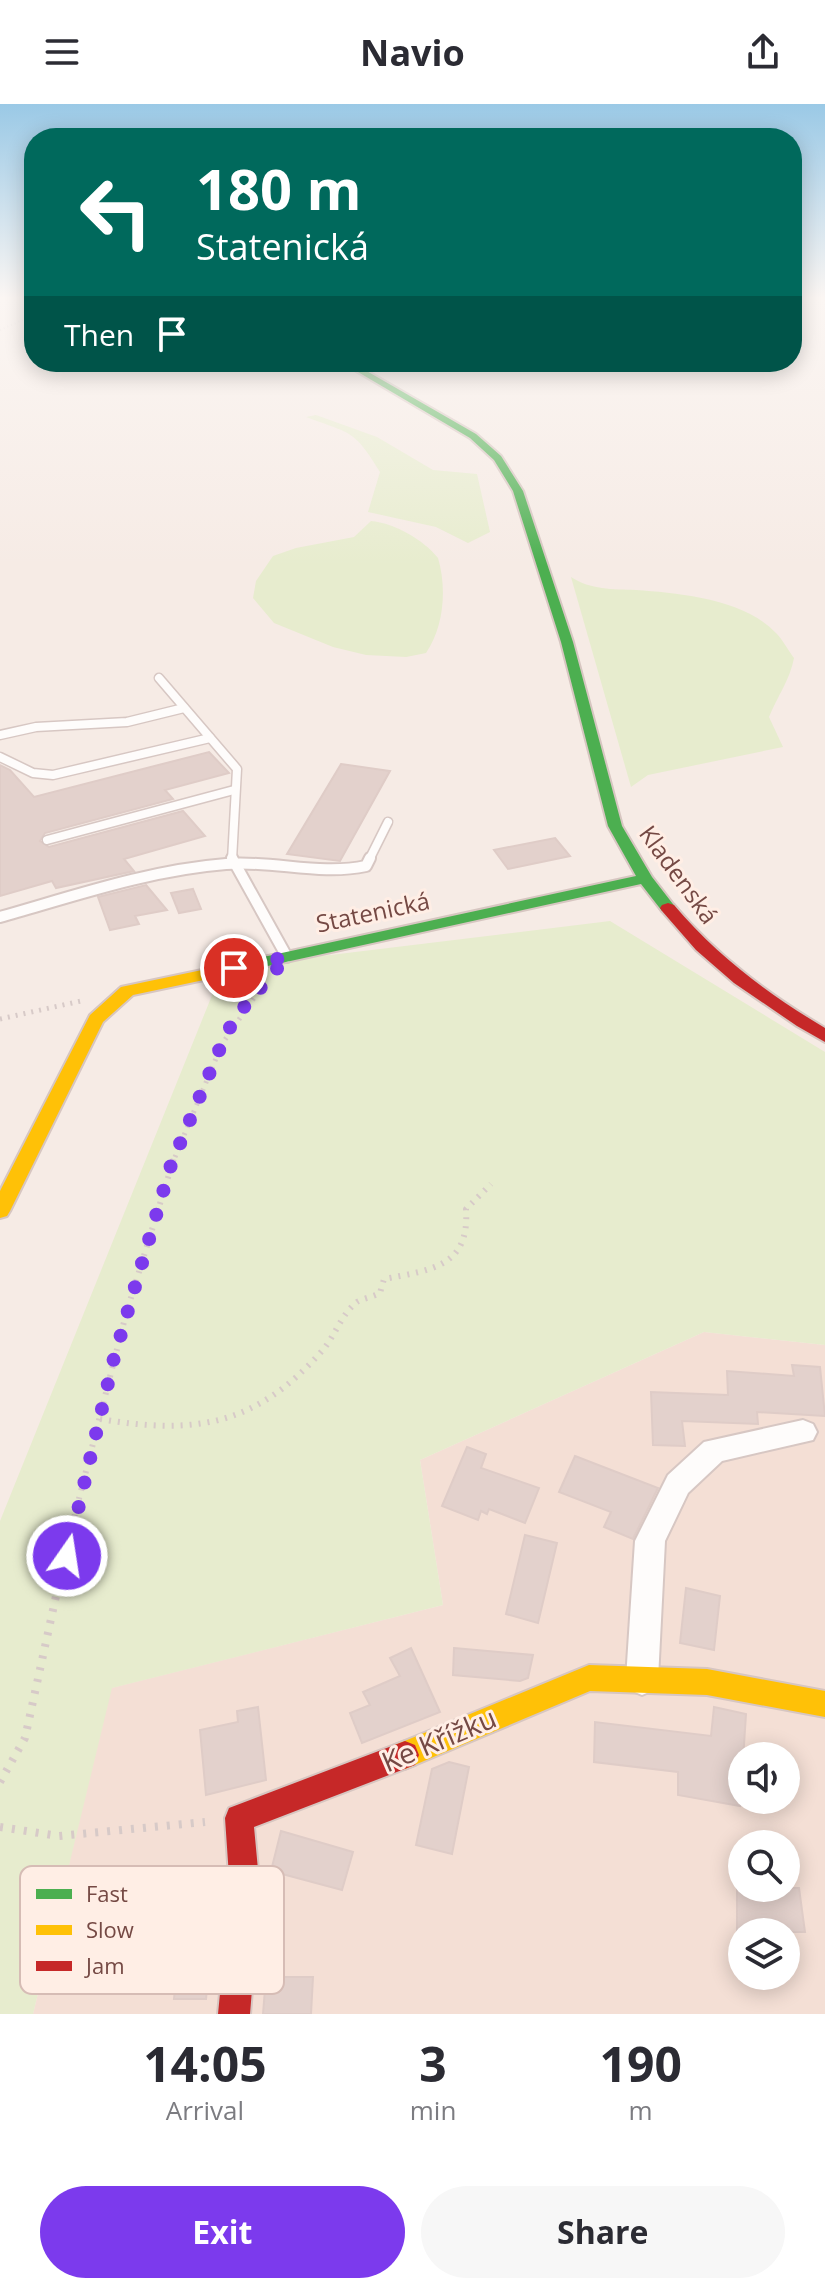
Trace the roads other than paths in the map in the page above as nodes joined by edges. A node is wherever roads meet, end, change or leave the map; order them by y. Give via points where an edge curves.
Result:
1 (390, 388) edge
2 (159, 678) dead end
3 (184, 708) junction
4 (0, 735) edge
5 (210, 738) junction
6 (0, 757) edge
7 (234, 790) junction
8 (388, 822) dead end
9 (47, 840) dead end
10 (232, 863) junction
11 (645, 879) junction
12 (0, 917) edge
13 (287, 957) junction
14 (825, 1036) edge
15 (0, 1211) edge
16 (803, 1432) dead end
17 (642, 1679) junction
18 (825, 1704) edge
19 (243, 1866) edge
20 (236, 1994) edge
21 (234, 2014) edge

1 - 11 street, Kladenská via 473,436 498,458 518,491 563,627 615,826
2 - 3 lane
3 - 4 lane via 127,722 36,727
3 - 5 lane
5 - 6 lane via 53,775 33,773
5 - 7 lane via 237,769
7 - 9 lane
7 - 10 lane
8 - 10 lane via 366,866 343,873
10 - 12 lane via 172,869
10 - 13 lane
11 - 13 street, Statenická
11 - 14 street, Kladenská via 691,938 755,994
13 - 15 street, Statenická via 127,991 96,1019
16 - 17 street via 714,1451 678,1484 650,1541
17 - 18 street, Ke Křížku via 707,1682
17 - 19 street, Ke Křížku via 589,1678 239,1818
20 - 21 street, Ke Křížku

